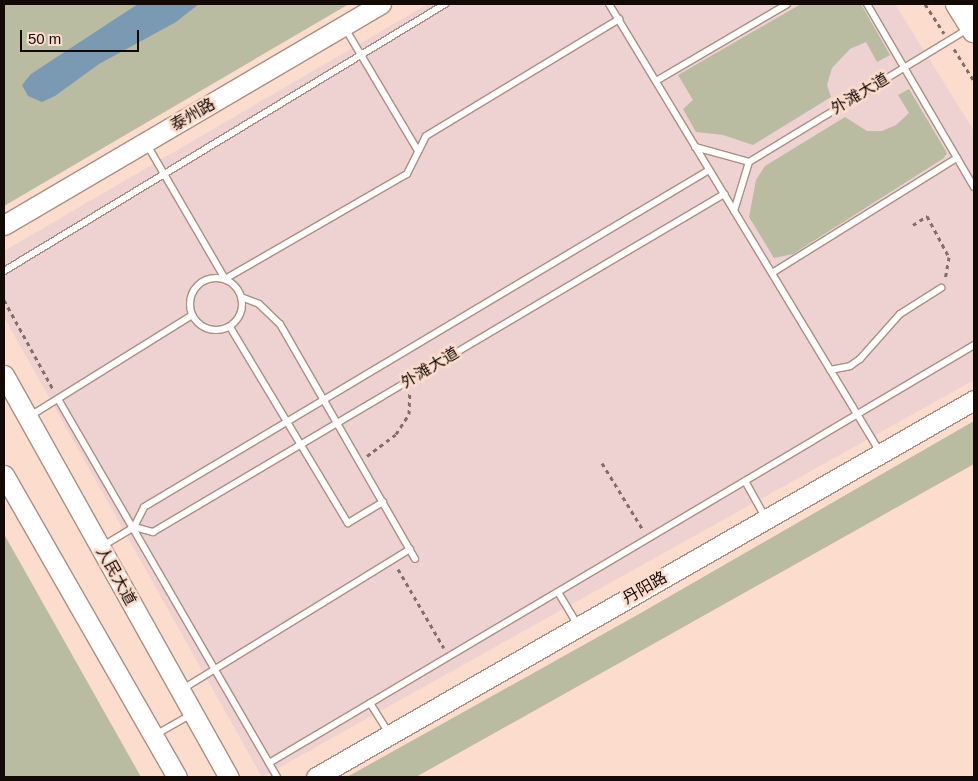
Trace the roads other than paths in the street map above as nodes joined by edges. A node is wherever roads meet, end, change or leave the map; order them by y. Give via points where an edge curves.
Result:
1 (381, 4) edge
2 (445, 4) edge
3 (609, 4) edge
4 (787, 4) edge
5 (867, 4) edge
6 (958, 4) edge
7 (619, 19) junction
8 (344, 26) junction
9 (973, 28) edge
10 (361, 55) junction
11 (904, 68) junction
12 (656, 81) junction
13 (146, 142) junction
14 (696, 147) junction
15 (418, 151) junction
16 (957, 158) junction
17 (749, 162) junction
18 (709, 170) junction
19 (164, 174) junction
20 (974, 187) edge
21 (724, 194) junction
22 (734, 211) junction
23 (4, 224) edge
24 (4, 271) edge
25 (772, 273) junction
26 (224, 279) junction
27 (941, 288) road end
28 (241, 297) junction
29 (192, 315) junction
30 (230, 327) junction
31 (974, 345) edge
32 (830, 370) junction
33 (4, 375) edge
34 (58, 399) junction
35 (324, 400) junction
36 (974, 400) edge
37 (857, 415) junction
38 (28, 418) junction
39 (287, 422) junction
40 (337, 423) junction
41 (300, 444) junction
42 (880, 454) junction
43 (4, 475) edge
44 (745, 481) junction
45 (383, 502) junction
46 (766, 519) junction
47 (134, 527) junction
48 (100, 547) junction
49 (410, 549) junction
50 (415, 559) dead end
51 (558, 592) junction
52 (579, 626) junction
53 (215, 669) junction
54 (180, 690) junction
55 (370, 703) junction
56 (193, 713) junction
57 (390, 735) junction
58 (153, 736) junction
59 (269, 763) junction
60 (177, 777) edge
61 (229, 777) edge
62 (277, 777) edge
63 (316, 777) edge

1 - 8 street, 泰州路
2 - 10 lane
3 - 7 lane
4 - 12 lane
5 - 11 lane
6 - 9 highway
7 - 12 lane
7 - 15 lane via 426,136
8 - 10 lane
8 - 13 street, 泰州路
9 - 11 lane, 外滩大道
10 - 15 lane
10 - 19 lane
11 - 16 lane
11 - 17 lane, 外滩大道
12 - 14 lane
13 - 19 lane
13 - 23 street, 泰州路
14 - 17 lane
14 - 18 lane
15 - 26 lane via 407,174
16 - 20 lane
16 - 25 lane
17 - 22 lane
18 - 21 lane
18 - 35 lane, 外滩大道
19 - 24 lane
19 - 26 lane
21 - 22 lane
21 - 40 lane, 外滩大道
22 - 25 lane
25 - 32 lane
26 - 28 lane via 238,290
26 - 29 lane via 208,279 194,290 190,306
27 - 32 lane via 900,314 860,359 850,366
28 - 30 lane via 240,314
28 - 35 lane via 259,304 280,324
29 - 30 lane via 204,328 221,330
29 - 34 lane
30 - 39 lane
31 - 37 lane
32 - 37 lane
33 - 38 street, 人民大道
34 - 38 lane
34 - 47 lane
35 - 39 lane, 外滩大道
35 - 40 lane
36 - 42 street, 丹阳路
37 - 42 lane
37 - 44 lane
38 - 48 street, 人民大道
39 - 41 lane
39 - 47 lane, 外滩大道 via 144,507
40 - 41 lane, 外滩大道
40 - 45 lane
41 - 45 lane via 348,523
41 - 47 lane, 外滩大道 via 154,532
42 - 46 street, 丹阳路
43 - 58 street
44 - 46 lane
44 - 51 lane
45 - 49 lane
46 - 52 street, 丹阳路
47 - 48 lane, 外滩大道
47 - 53 lane
48 - 54 street, 人民大道
49 - 50 lane
49 - 53 lane
51 - 52 lane
51 - 55 lane
52 - 57 street, 丹阳路
53 - 54 lane
53 - 59 lane
54 - 56 street, 人民大道
55 - 57 lane
55 - 59 lane
56 - 58 lane
56 - 61 street, 人民大道
57 - 63 street, 丹阳路
58 - 60 street
59 - 62 lane

